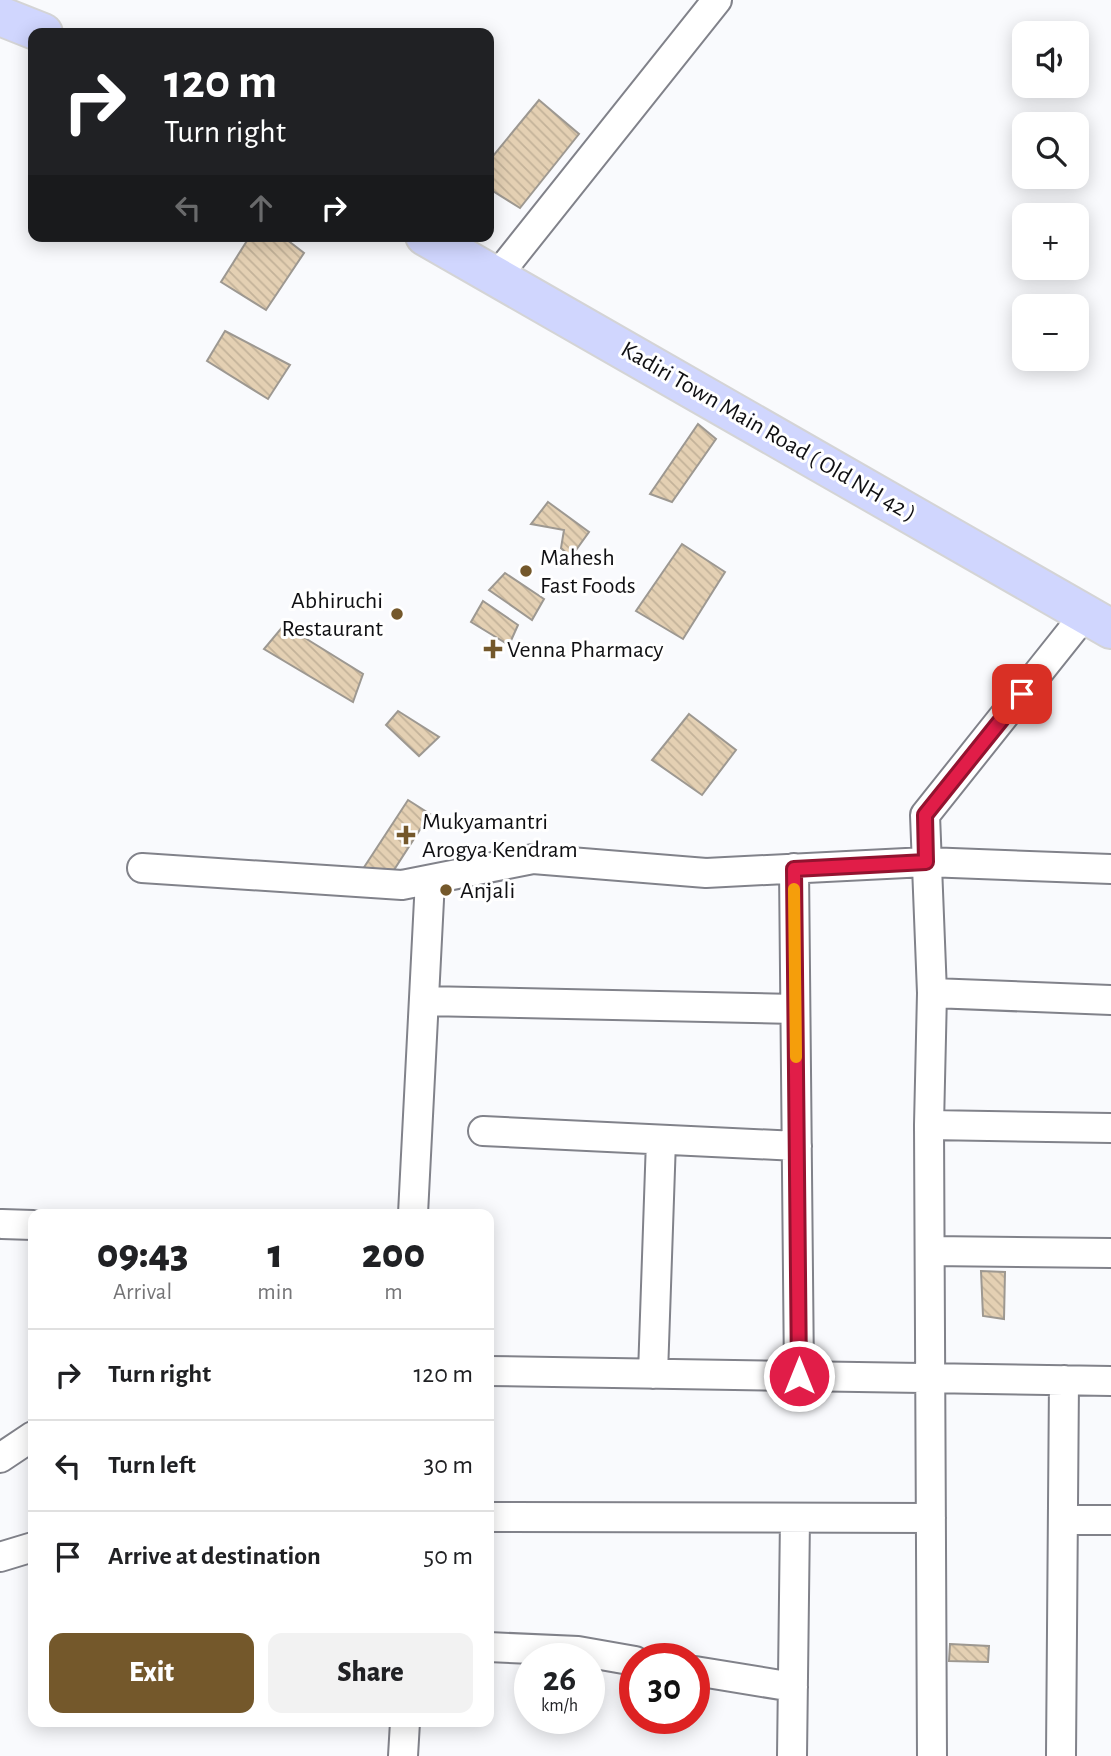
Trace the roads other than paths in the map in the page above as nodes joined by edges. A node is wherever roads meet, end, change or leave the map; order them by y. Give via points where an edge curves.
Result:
1 (717, 0) edge
2 (0, 16) edge
3 (30, 28) edge
4 (436, 242) edge
5 (498, 276) junction
6 (1099, 621) edge
7 (926, 862) junction
8 (142, 868) dead end
9 (794, 869) junction
10 (1111, 869) edge
11 (430, 880) junction
12 (932, 993) junction
13 (1111, 1000) edge
14 (424, 1001) junction
15 (795, 1009) junction
16 (929, 1125) junction
17 (1111, 1128) edge
18 (483, 1131) dead end
19 (661, 1140) junction
20 (797, 1146) junction
21 (413, 1209) edge
22 (2, 1224) dead end
23 (28, 1225) edge
24 (931, 1251) junction
25 (1111, 1253) edge
26 (494, 1371) edge
27 (653, 1374) junction
28 (799, 1376) junction
29 (929, 1378) junction
30 (1064, 1380) junction
31 (1111, 1381) edge
32 (28, 1439) edge
33 (0, 1458) edge
34 (494, 1517) edge
35 (795, 1518) junction
36 (931, 1518) junction
37 (1063, 1520) junction
38 (1111, 1520) edge
39 (28, 1549) edge
40 (0, 1557) edge
41 (494, 1647) edge
42 (619, 1658) edge
43 (710, 1673) edge
44 (793, 1687) junction
45 (405, 1727) edge
46 (403, 1756) edge
47 (792, 1756) edge
48 (932, 1756) edge
49 (1061, 1756) edge

1 - 5 street
2 - 3 main road
4 - 5 main road, Kadiri Town Main Road ( Old NH 42 )
5 - 6 main road, Kadiri Town Main Road ( Old NH 42 )
6 - 7 street via 925,815
7 - 9 street
7 - 10 street
7 - 12 street
8 - 11 street via 402,886
9 - 11 street via 706,873 533,859
9 - 15 street
11 - 14 street
12 - 13 street
12 - 16 street
14 - 15 street
14 - 21 street
15 - 20 street
16 - 17 street
16 - 24 street
18 - 19 street
19 - 20 street
19 - 27 street
20 - 28 street
22 - 23 street
24 - 25 street
24 - 29 street
26 - 27 street
27 - 28 street
28 - 29 street
29 - 30 street
29 - 36 street
30 - 31 street
30 - 37 street
32 - 33 street
34 - 35 street
35 - 36 street
35 - 44 street
36 - 48 street
37 - 38 street
37 - 49 street
39 - 40 street
41 - 42 street via 578,1651
43 - 44 street
44 - 47 street
45 - 46 street

